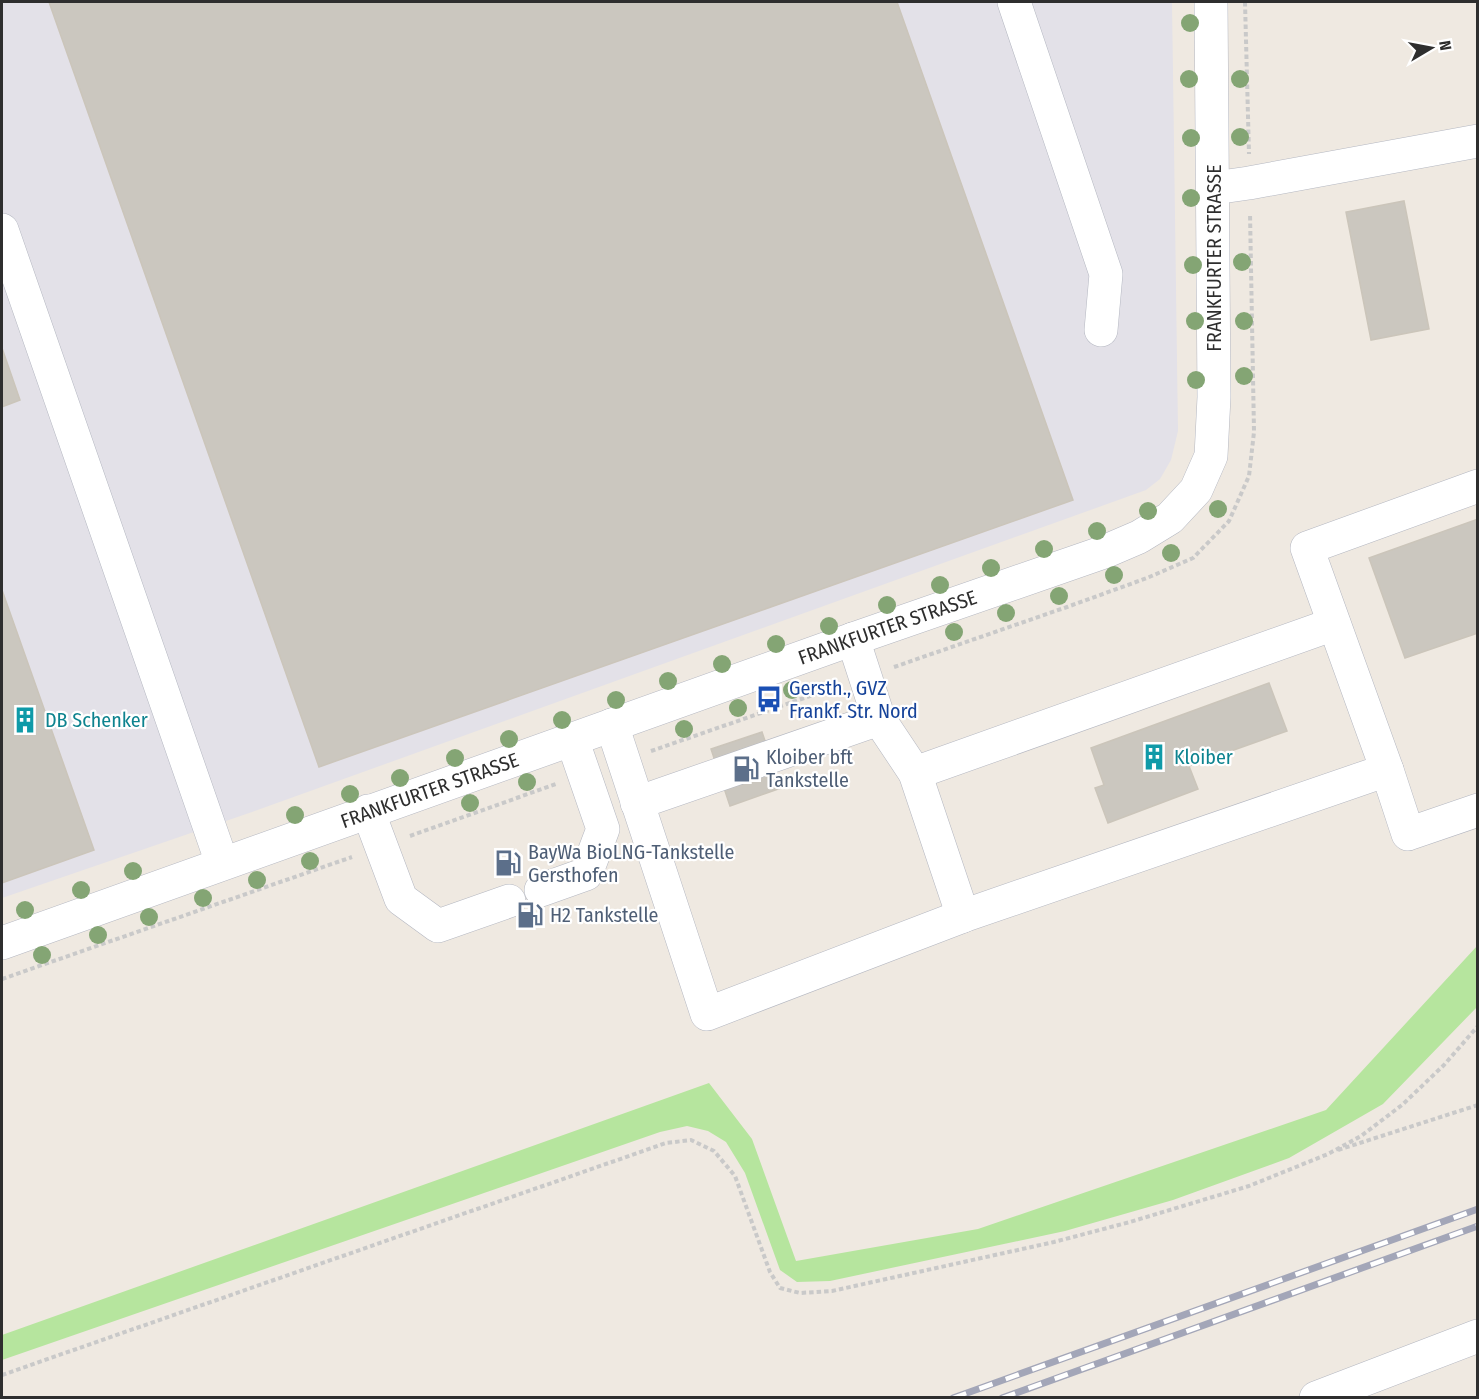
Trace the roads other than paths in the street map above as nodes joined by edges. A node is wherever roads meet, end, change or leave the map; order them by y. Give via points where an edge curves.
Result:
1 (1014, 2) edge
2 (1212, 2) edge
3 (1478, 141) edge
4 (1214, 188) junction
5 (2, 230) edge
6 (1101, 330) dead end
7 (1478, 486) edge
8 (1334, 624) junction
9 (853, 639) junction
10 (879, 719) junction
11 (612, 725) junction
12 (572, 739) junction
13 (1387, 770) junction
14 (915, 773) junction
15 (637, 803) junction
16 (1478, 810) edge
17 (368, 812) junction
18 (222, 863) junction
19 (541, 890) dead end
20 (510, 901) dead end
21 (963, 916) junction
22 (2, 943) edge
23 (1478, 1336) edge
24 (1316, 1398) edge

1 - 6 street via 1106,274
2 - 4 street, FRANKFURTER STRASSE
3 - 4 street
4 - 9 street, FRANKFURTER STRASSE via 1211,456 1196,490 1170,518 1139,537
5 - 18 street
7 - 8 street via 1307,548
8 - 13 street
8 - 14 street
9 - 10 street
9 - 11 street, FRANKFURTER STRASSE
10 - 14 street
10 - 15 street
11 - 12 street, FRANKFURTER STRASSE
11 - 15 street
12 - 17 street, FRANKFURTER STRASSE
12 - 19 street via 603,829 586,874
13 - 16 street via 1408,834
13 - 21 street
14 - 21 street
15 - 21 street via 707,1014
17 - 18 street, FRANKFURTER STRASSE
17 - 20 street via 401,899 438,927
18 - 22 street, FRANKFURTER STRASSE
23 - 24 street

